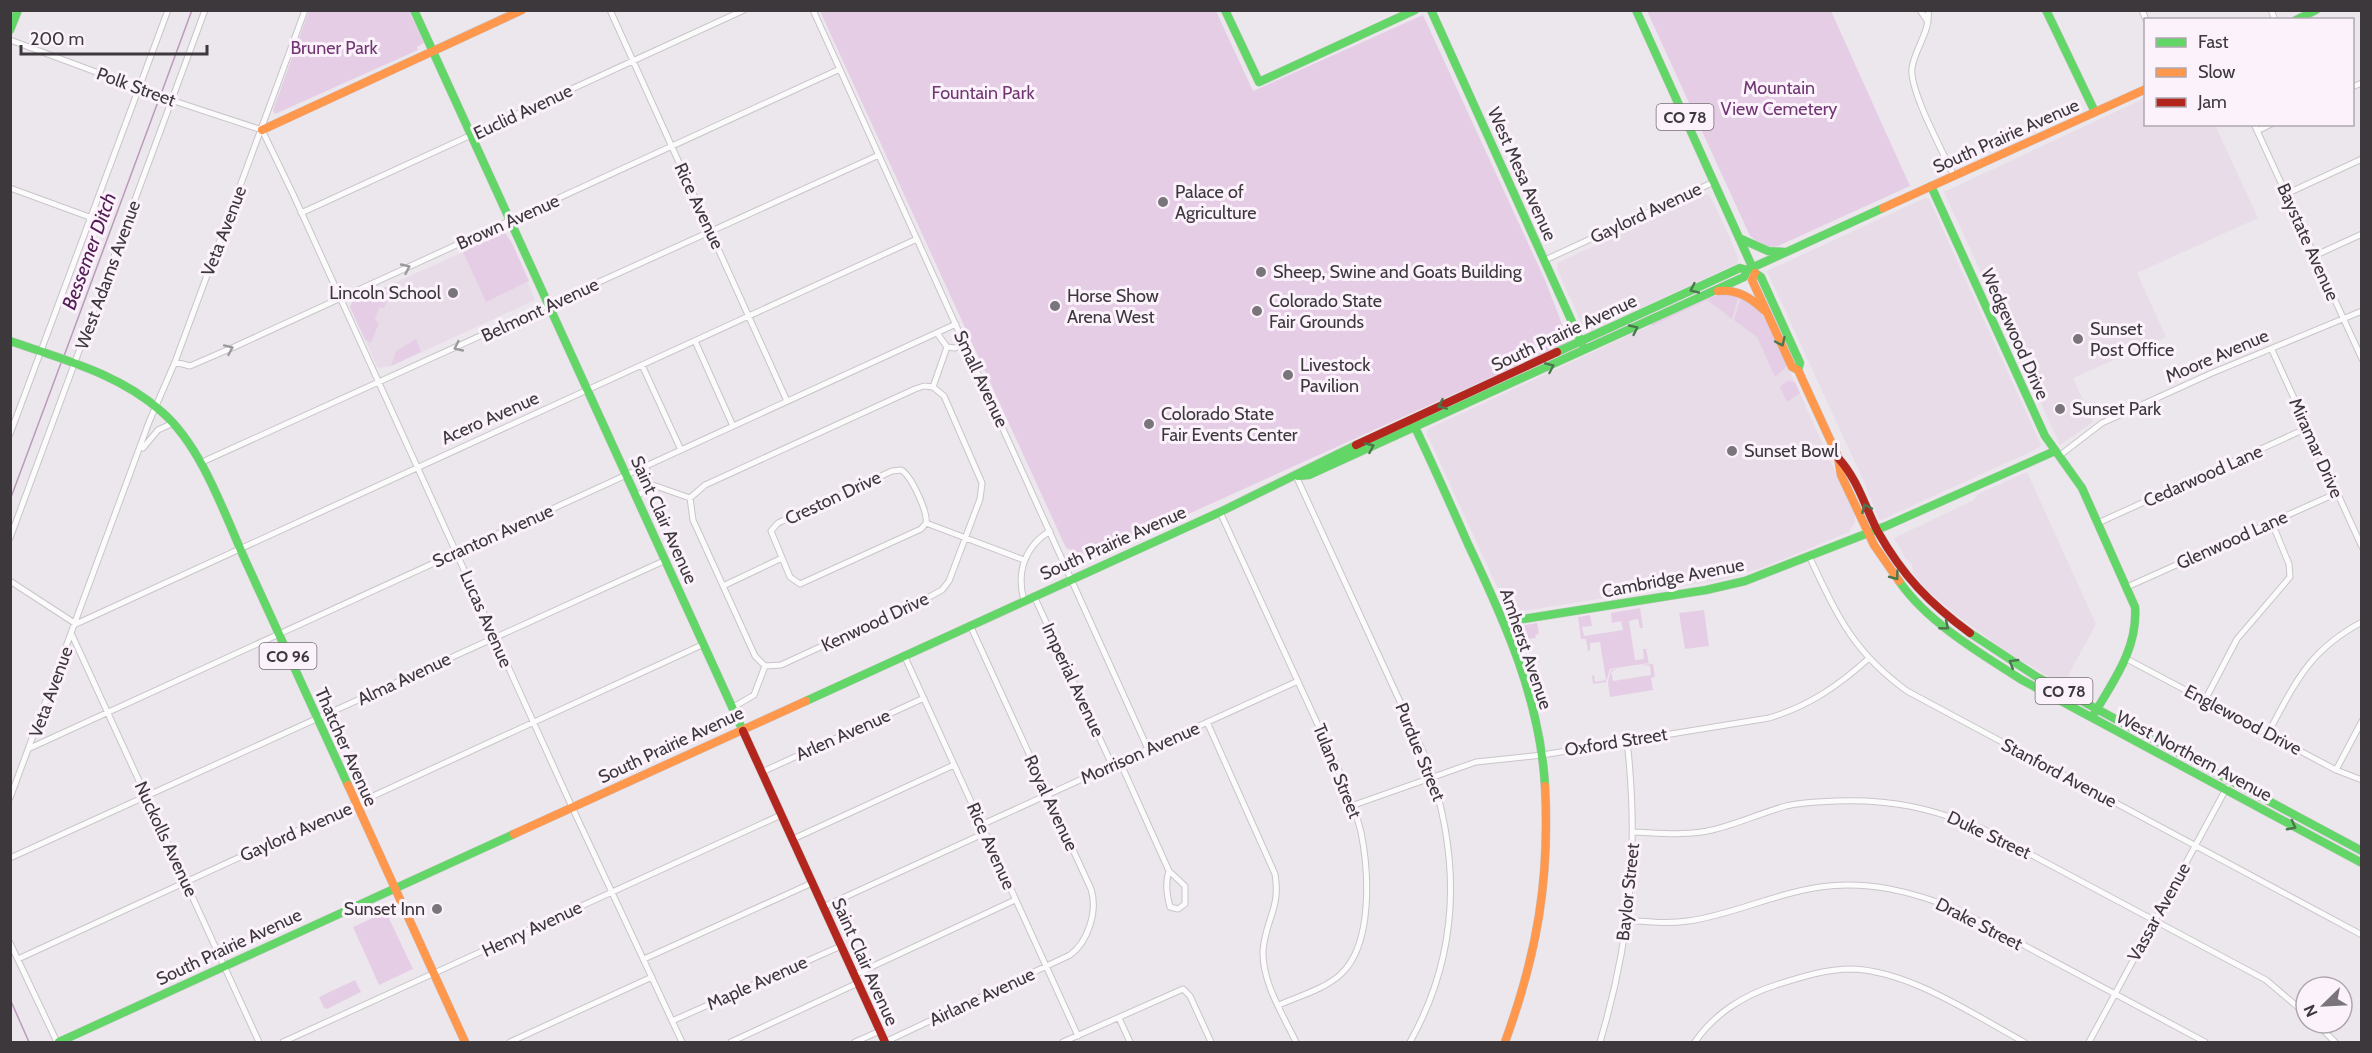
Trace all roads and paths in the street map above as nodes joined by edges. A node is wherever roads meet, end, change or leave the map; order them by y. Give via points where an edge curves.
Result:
1 (18, 10) edge
2 (168, 10) edge
3 (205, 10) edge
4 (305, 10) edge
5 (414, 10) edge
6 (522, 10) edge
7 (610, 10) edge
8 (744, 10) edge
9 (813, 10) edge
10 (1226, 10) edge
11 (1414, 10) edge
12 (1431, 10) edge
13 (1636, 10) edge
14 (1920, 10) edge
15 (1928, 10) edge
16 (2046, 10) edge
17 (2316, 10) edge
18 (2300, 18) edge
19 (1929, 24) junction
20 (10, 30) edge
21 (10, 40) edge
22 (432, 50) junction
23 (633, 61) junction
24 (840, 69) junction
25 (139, 88) junction
26 (2144, 89) edge
27 (171, 100) junction
28 (2095, 112) junction
29 (2255, 126) edge
30 (2267, 126) edge
31 (261, 130) junction
32 (2258, 131) junction
33 (471, 135) junction
34 (672, 147) junction
35 (879, 155) junction
36 (2361, 159) edge
37 (1954, 176) junction
38 (1714, 182) junction
39 (1931, 186) junction
40 (10, 188) edge
41 (2286, 194) junction
42 (301, 213) junction
43 (92, 218) junction
44 (510, 220) junction
45 (711, 231) junction
46 (2361, 234) edge
47 (1739, 238) junction
48 (917, 239) junction
49 (1786, 252) junction
50 (2314, 256) junction
51 (1545, 260) junction
52 (1751, 270) junction
53 (1713, 291) junction
54 (340, 298) junction
55 (549, 306) junction
56 (2361, 311) edge
57 (1768, 314) junction
58 (749, 316) junction
59 (2343, 319) junction
60 (956, 324) junction
61 (937, 333) junction
62 (10, 341) edge
63 (695, 341) junction
64 (1580, 342) junction
65 (965, 344) junction
66 (947, 347) junction
67 (2272, 350) junction
68 (1585, 351) junction
69 (45, 353) junction
70 (2361, 359) edge
71 (72, 362) junction
72 (175, 362) junction
73 (642, 365) junction
74 (1798, 370) junction
75 (378, 382) junction
76 (933, 387) junction
77 (588, 390) junction
78 (787, 401) junction
79 (157, 408) junction
80 (1412, 419) junction
81 (173, 423) junction
82 (733, 426) junction
83 (1415, 427) junction
84 (2307, 428) junction
85 (10, 434) edge
86 (681, 450) junction
87 (140, 451) junction
88 (2057, 453) junction
89 (1838, 457) junction
90 (200, 463) junction
91 (646, 466) junction
92 (417, 467) junction
93 (627, 475) junction
94 (1296, 476) junction
95 (650, 484) junction
96 (2337, 493) junction
97 (636, 496) junction
98 (690, 498) junction
99 (1221, 512) junction
100 (926, 523) junction
101 (2098, 523) junction
102 (2272, 523) junction
103 (1876, 530) junction
104 (1050, 531) junction
105 (1868, 534) junction
106 (10, 538) edge
107 (966, 538) junction
108 (2361, 547) edge
109 (240, 549) junction
110 (456, 552) junction
111 (1809, 556) junction
112 (782, 558) junction
113 (1024, 560) junction
114 (666, 561) junction
115 (1071, 579) junction
116 (10, 581) edge
117 (723, 586) junction
118 (2127, 587) junction
119 (1034, 596) junction
120 (1024, 600) junction
121 (1504, 622) junction
122 (2361, 622) edge
123 (76, 624) junction
124 (970, 625) junction
125 (279, 634) junction
126 (72, 635) junction
127 (495, 638) junction
128 (704, 645) junction
129 (904, 655) junction
130 (2125, 658) junction
131 (1868, 659) junction
132 (765, 666) junction
133 (1298, 681) junction
134 (924, 698) junction
135 (2205, 700) junction
136 (732, 708) junction
137 (2097, 709) junction
138 (108, 713) junction
139 (316, 719) junction
140 (2092, 719) junction
141 (2361, 721) edge
142 (534, 722) junction
143 (1207, 722) junction
144 (742, 729) junction
145 (2268, 733) junction
146 (1628, 740) junction
147 (30, 748) junction
148 (1148, 749) junction
149 (1542, 755) junction
150 (1120, 762) junction
151 (954, 765) junction
152 (1112, 765) junction
153 (2336, 770) junction
154 (762, 772) junction
155 (1433, 778) junction
156 (2361, 780) edge
157 (2231, 781) junction
158 (2226, 790) junction
159 (1047, 795) junction
160 (146, 796) junction
161 (10, 798) edge
162 (356, 805) junction
163 (1353, 806) junction
164 (572, 807) junction
165 (782, 815) junction
166 (981, 825) junction
167 (1634, 832) junction
168 (985, 833) junction
169 (793, 839) junction
170 (2196, 846) junction
171 (2361, 851) edge
172 (10, 858) edge
173 (2361, 863) edge
174 (1169, 871) junction
175 (186, 882) junction
176 (812, 882) junction
177 (394, 889) junction
178 (613, 892) junction
179 (1015, 900) junction
180 (823, 907) junction
181 (2154, 919) junction
182 (1628, 920) junction
183 (2361, 935) edge
184 (10, 943) edge
185 (841, 946) junction
186 (18, 959) junction
187 (644, 960) junction
188 (224, 966) junction
189 (1046, 967) junction
190 (434, 975) junction
191 (652, 977) junction
192 (856, 979) junction
193 (2115, 995) junction
194 (2294, 1004) edge
195 (1279, 1005) junction
196 (1119, 1018) junction
197 (672, 1021) junction
198 (880, 1031) junction
199 (1078, 1036) junction
200 (58, 1042) edge
201 (259, 1042) edge
202 (283, 1042) edge
203 (465, 1042) edge
204 (510, 1042) edge
205 (682, 1042) edge
206 (730, 1042) edge
207 (855, 1042) edge
208 (885, 1042) edge
209 (1063, 1042) edge
210 (1130, 1042) edge
211 (1211, 1042) edge
212 (1296, 1042) edge
213 (1410, 1042) edge
214 (1505, 1042) edge
215 (1600, 1042) edge
216 (1695, 1042) edge
217 (2024, 1042) edge
218 (2089, 1042) edge
219 (2205, 1042) edge

1 - 20 main road
2 - 25 street, West Adams Avenue
3 - 27 street, West Adams Avenue
4 - 31 street, Veta Avenue
5 - 22 main road, Saint Clair Avenue
6 - 22 main road
7 - 23 street, Rice Avenue
8 - 23 street, Euclid Avenue
9 - 24 street, Small Avenue
10 - 11 main road via 1259,82
12 - 51 main road, West Mesa Avenue
13 - 38 main road, West Northern Avenue / CO 78
14 - 19 street
15 - 19 street
16 - 28 main road
17 - 18 main road
19 - 37 street via 1912,69 1914,86
21 - 25 street, Polk Street
22 - 31 main road
22 - 33 main road, Saint Clair Avenue
23 - 33 street, Euclid Avenue
23 - 34 street, Rice Avenue
24 - 34 street, Brown Avenue
24 - 35 street, Small Avenue
25 - 27 street, Polk Street
25 - 43 street, West Adams Avenue
26 - 28 main road, South Prairie Avenue
27 - 31 street, Polk Street
27 - 71 street, West Adams Avenue
28 - 37 main road, South Prairie Avenue
29 - 32 street, Baystate Avenue
30 - 32 street
31 - 42 street, Lucas Avenue
31 - 72 street, Veta Avenue
32 - 41 street, Baystate Avenue
33 - 42 street, Euclid Avenue
33 - 44 main road, Saint Clair Avenue
34 - 44 street, Brown Avenue
34 - 45 street, Rice Avenue
35 - 45 street, Belmont Avenue
35 - 48 street, Small Avenue
36 - 41 street
37 - 39 main road, South Prairie Avenue
38 - 47 main road, West Northern Avenue / CO 78
38 - 51 street, Gaylord Avenue
39 - 49 main road, South Prairie Avenue
39 - 88 main road, Wedgewood Drive via 2045,436
40 - 43 street
41 - 50 street, Baystate Avenue
42 - 54 street, Lucas Avenue
43 - 69 street, West Adams Avenue
54 -> 44 street, Brown Avenue
44 - 55 main road, Saint Clair Avenue
45 - 55 street, Belmont Avenue
45 - 58 street, Rice Avenue
46 - 50 street
47 - 49 main road via 1768,251
47 - 52 main road, West Northern Avenue / CO 78
48 - 58 street, Acero Avenue
48 - 60 street, Small Avenue
49 - 52 main road, South Prairie Avenue
50 - 59 street, Baystate Avenue
51 - 64 main road, West Mesa Avenue
52 - 53 main road, South Prairie Avenue
52 - 57 main road, West Northern Avenue / CO 78
52 -> 64 main road, South Prairie Avenue via 1740,268
52 - 74 main road, West Northern Avenue / CO 78 via 1761,277 1800,363
53 - 57 main road via 1741,293
68 -> 53 main road, South Prairie Avenue
72 -> 54 street, Brown Avenue via 190,366
54 - 75 street, Lucas Avenue
55 -> 75 street, Belmont Avenue
55 - 77 main road, Saint Clair Avenue
56 - 59 street, Moore Avenue
57 -> 74 main road, West Northern Avenue / CO 78 via 1792,367
58 - 63 street, Acero Avenue
58 - 78 street, Rice Avenue
59 - 67 street, Moore Avenue
59 - 70 street, Baystate Avenue
60 - 61 street, Scranton Avenue
60 - 65 street, Small Avenue
61 - 66 street
61 - 78 street, Scranton Avenue
62 - 69 main road, CO 96
63 - 73 street, Acero Avenue
63 - 82 street
64 - 68 main road, West Mesa Avenue
64 -> 80 main road, South Prairie Avenue
65 - 66 street
65 - 104 street, Small Avenue
66 - 76 street
67 - 84 street, Miramar Drive
67 - 88 street, Moore Avenue via 2102,423
83 -> 68 main road, South Prairie Avenue
69 - 71 main road, CO 96
69 - 85 street, West Adams Avenue
71 - 79 main road, CO 96 via 127,387
71 - 106 street, West Adams Avenue
72 - 79 street, Veta Avenue
73 - 77 street, Acero Avenue
73 - 86 street
74 - 89 main road, West Northern Avenue / CO 78
75 - 90 street, Belmont Avenue
75 - 92 street, Lucas Avenue
76 - 98 street via 915,389 736,470 699,488
76 - 107 street, Kenwood Drive via 944,396 982,483
77 - 92 street, Acero Avenue
77 - 93 main road, Saint Clair Avenue
78 - 82 street, Scranton Avenue
79 - 81 main road, Thatcher Avenue / CO 96
79 - 87 street, Veta Avenue
80 - 83 main road, Amherst Avenue
80 - 94 main road, South Prairie Avenue via 1305,468
81 - 87 street, Veta Avenue via 158,430
81 - 90 main road, Thatcher Avenue / CO 96
82 - 86 street, Scranton Avenue
94 -> 83 main road, South Prairie Avenue via 1309,475
83 - 121 main road, Amherst Avenue
84 - 96 street, Miramar Drive
84 - 101 street, Cedarwood Lane
86 - 91 street, Scranton Avenue
87 - 123 street, Veta Avenue
88 - 101 main road, Wedgewood Drive via 2082,488
88 - 103 main road, Moore Avenue
103 -> 89 main road, West Northern Avenue / CO 78 via 1849,471
89 - 105 main road, West Northern Avenue / CO 78 via 1841,475
90 - 109 main road, Thatcher Avenue / CO 96
91 - 93 street, Scranton Avenue
91 - 95 street
92 - 109 street, Acero Avenue
92 - 110 street, Lucas Avenue
93 - 97 main road, Saint Clair Avenue
93 - 110 street, Scranton Avenue
94 - 99 main road, South Prairie Avenue
94 - 155 street, Purdue Street
95 - 97 street
95 - 98 street
96 - 102 street, Glenwood Lane
96 - 108 street, Miramar Drive
97 - 114 main road, Saint Clair Avenue
98 - 117 street via 693,520
99 - 115 main road, South Prairie Avenue
99 - 133 street, Tulane Street
100 - 107 street
100 - 112 street, Creston Drive via 921,529 800,584 793,581
100 - 112 street, Creston Drive via 926,513 909,477 897,469 775,525 772,536
101 - 118 main road, Wedgewood Drive
102 - 118 street, Glenwood Lane
102 - 135 street via 2289,564 2290,577 2236,639
103 - 105 main road, Cambridge Avenue
137 -> 103 main road, West Northern Avenue / CO 78 via 2001,655 1937,606 1900,569
104 - 113 street via 1033,543
104 - 115 street, Small Avenue
105 - 111 main road, Cambridge Avenue
105 -> 140 main road, West Northern Avenue / CO 78 via 1903,587 1943,625 1997,665
107 - 113 street
107 - 132 street, Kenwood Drive via 949,581 937,593 782,665
109 - 123 street, Acero Avenue
109 - 125 main road, Thatcher Avenue / CO 96
110 - 125 street, Scranton Avenue
110 - 127 street, Lucas Avenue
111 - 121 main road, Cambridge Avenue via 1727,586
111 - 131 street, Stanford Avenue via 1838,617
112 - 117 street
113 - 120 street
114 - 127 street, Alma Avenue
114 - 128 main road, Saint Clair Avenue
115 - 119 main road, South Prairie Avenue
115 - 148 street, Small Avenue
116 - 123 street
117 - 132 street via 755,657
118 - 130 main road, Wedgewood Drive via 2137,617
119 - 120 main road, South Prairie Avenue
119 - 152 street, Imperial Avenue
120 - 124 main road, South Prairie Avenue
121 - 149 main road, Amherst Avenue via 1530,694
122 - 145 street via 2342,632 2302,671
123 - 126 street, Veta Avenue
124 - 129 main road, South Prairie Avenue
124 - 159 street, Royal Avenue
125 - 138 street, Scranton Avenue
125 - 139 main road, Thatcher Avenue / CO 96
126 - 138 street, Nuckolls Avenue
126 - 147 street, Veta Avenue
127 - 139 street, Alma Avenue
127 - 142 street, Lucas Avenue
128 - 136 main road, Saint Clair Avenue
128 - 142 street, Gaylord Avenue
129 - 134 street, Rice Avenue
129 - 144 main road, South Prairie Avenue
130 - 135 street, Englewood Drive
130 - 137 main road, Wedgewood Drive
131 - 146 street, Oxford Street via 1828,692 1788,712 1756,721
131 - 170 street, Stanford Avenue via 1907,691
132 - 136 street via 754,695
133 - 143 street, Morrison Avenue
133 - 163 street, Tulane Street
134 - 151 street, Rice Avenue
134 - 154 street, Arlen Avenue
135 - 145 street, Englewood Drive
136 - 144 main road, Saint Clair Avenue
137 - 140 main road, Wedgewood Drive
137 - 157 main road, West Northern Avenue / CO 78
138 - 147 street, Scranton Avenue
138 - 160 street, Nuckolls Avenue
139 - 160 street, Alma Avenue
139 - 162 main road, Thatcher Avenue / CO 96
140 - 158 main road, West Northern Avenue / CO 78
141 - 153 street
142 - 162 street, Gaylord Avenue
142 - 164 street, Lucas Avenue
143 - 148 street, Morrison Avenue
143 - 195 street via 1275,873 1277,898 1263,950 1268,981
144 - 154 main road, Saint Clair Avenue
144 - 164 main road, South Prairie Avenue
145 - 153 street, Englewood Drive
146 - 149 street, Oxford Street
146 - 167 street, Baylor Street
147 - 161 street, Veta Avenue
148 - 150 street, Morrison Avenue
149 - 155 street, Oxford Street via 1476,762
149 - 214 main road, Amherst Avenue via 1548,820 1546,879 1522,1001
150 - 152 street, Morrison Avenue
150 - 174 street
151 - 166 street, Rice Avenue
151 - 169 street
152 - 159 street, Morrison Avenue
153 - 156 street, Englewood Drive
154 - 165 main road, Saint Clair Avenue
155 - 163 street, Oxford Street
155 - 213 street, Purdue Street via 1447,834 1450,915 1439,976
157 - 158 street, Vassar Avenue
157 - 171 main road, West Northern Avenue / CO 78
158 - 170 street, Vassar Avenue
158 -> 173 main road, West Northern Avenue / CO 78
159 - 166 street, Morrison Avenue
159 - 189 street, Royal Avenue via 1091,889 1095,907 1076,951
160 - 172 street, Alma Avenue
160 - 175 street, Nuckolls Avenue
162 - 175 street, Gaylord Avenue
162 - 177 main road, Thatcher Avenue / CO 96
163 - 195 street, Tulane Street via 1365,854 1366,880 1358,948 1350,964 1331,982
164 - 177 main road, South Prairie Avenue
164 - 178 street, Lucas Avenue
165 - 169 main road, Saint Clair Avenue
165 - 178 street, Henry Avenue
166 - 168 street, Rice Avenue
167 - 181 street, Duke Street via 1711,830 1787,806 1816,802 1880,800 1912,805 1983,829
167 - 182 street, Baylor Street
168 - 179 street, Rice Avenue
168 - 180 street
169 - 176 main road, Saint Clair Avenue
170 - 181 street, Vassar Avenue
170 - 183 street, Stanford Avenue
174 - 174 street via 1168,902 1178,909 1185,904 1186,892 1182,882
175 - 186 street, Gaylord Avenue
175 - 188 street, Nuckolls Avenue
176 - 180 main road, Saint Clair Avenue
176 - 187 street
177 - 188 main road, South Prairie Avenue
177 - 190 main road, Thatcher Avenue / CO 96
178 - 187 street, Lucas Avenue
178 - 190 street, Henry Avenue
179 - 189 street, Rice Avenue
179 - 192 street
180 - 185 main road, Saint Clair Avenue
181 - 193 street, Vassar Avenue
181 - 194 street, Duke Street via 2266,980
182 - 193 street, Drake Street via 1695,920 1822,886 1893,889 1958,910
182 - 215 street, Baylor Street
184 - 186 street
185 - 192 main road, Saint Clair Avenue
185 - 197 street, Maple Avenue
186 - 200 street
187 - 191 street, Lucas Avenue
188 - 200 main road, South Prairie Avenue
188 - 201 street, Nuckolls Avenue
189 - 199 street, Rice Avenue
189 - 208 street, Airlane Avenue
190 - 202 street, Henry Avenue
190 - 203 main road, Thatcher Avenue / CO 96
191 - 197 street, Lucas Avenue
191 - 204 street
192 - 198 main road, Saint Clair Avenue
192 - 206 street
193 - 218 street, Vassar Avenue
193 - 219 street, Drake Street
195 - 212 street
196 - 199 street
196 - 210 street
196 - 211 street via 1183,990 1190,996
197 - 205 street, Lucas Avenue
198 - 207 street
198 - 208 main road, Saint Clair Avenue
199 - 209 street
216 - 217 street via 1721,1014 1758,992 1815,974 1852,969 1886,974 1914,984

